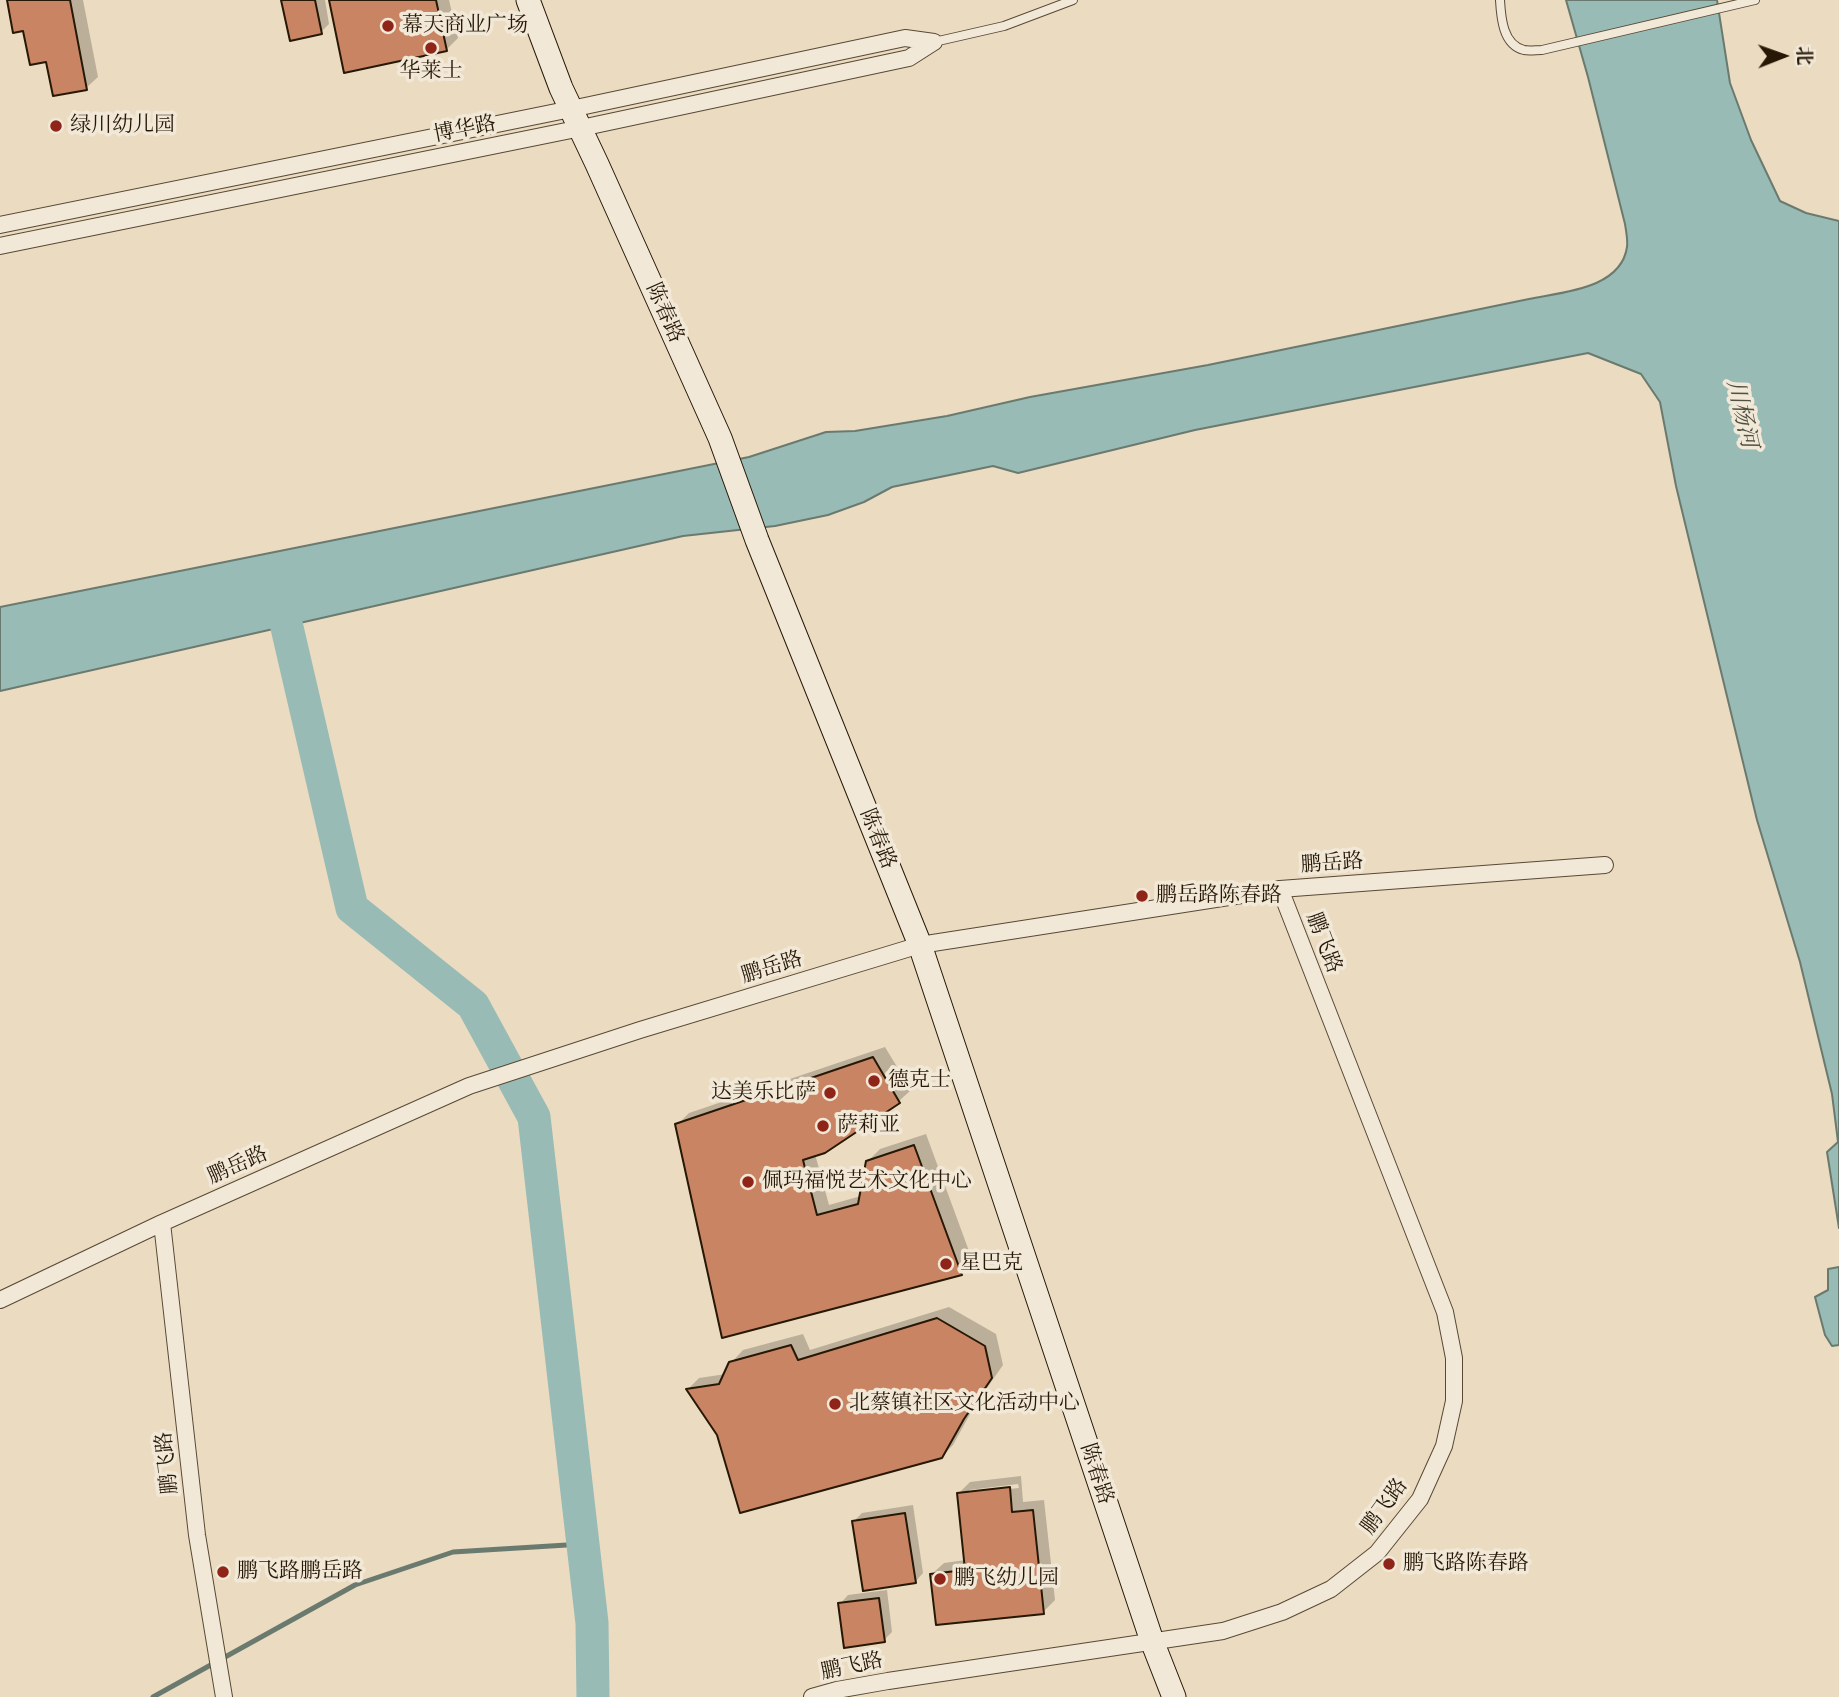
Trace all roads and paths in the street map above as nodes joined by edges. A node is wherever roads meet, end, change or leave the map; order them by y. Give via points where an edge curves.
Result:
1 (528, 0) edge
2 (1073, 0) edge
3 (1500, 0) edge
4 (1755, 0) edge
5 (934, 42) joint
6 (576, 119) junction
7 (0, 225) edge
8 (0, 246) edge
9 (1605, 865) dead end
10 (1280, 889) junction
11 (920, 945) junction
12 (162, 1223) junction
13 (0, 1300) edge
14 (1153, 1641) junction
15 (225, 1697) edge
16 (812, 1697) edge
17 (1174, 1697) edge

1 - 6 street, 陈春路
2 - 5 lane, 博华路 via 1004,26
3 - 4 lane via 1501,21 1509,40 1522,50 1542,50
5 - 6 street, 博华路 via 905,38
6 - 7 street, 博华路
6 - 8 street, 博华路
6 - 11 street, 陈春路 via 720,438
9 - 10 street, 鹏岳路
10 - 11 street, 鹏岳路
10 - 14 street, 鹏飞路 via 1445,1312 1454,1358 1454,1401 1444,1446 1420,1499 1377,1553 1331,1590 1223,1631
11 - 12 street, 鹏岳路 via 469,1086
11 - 14 street, 陈春路
12 - 13 street, 鹏岳路
12 - 15 street, 鹏飞路 via 197,1535
14 - 16 street, 鹏飞路
14 - 17 street, 陈春路

